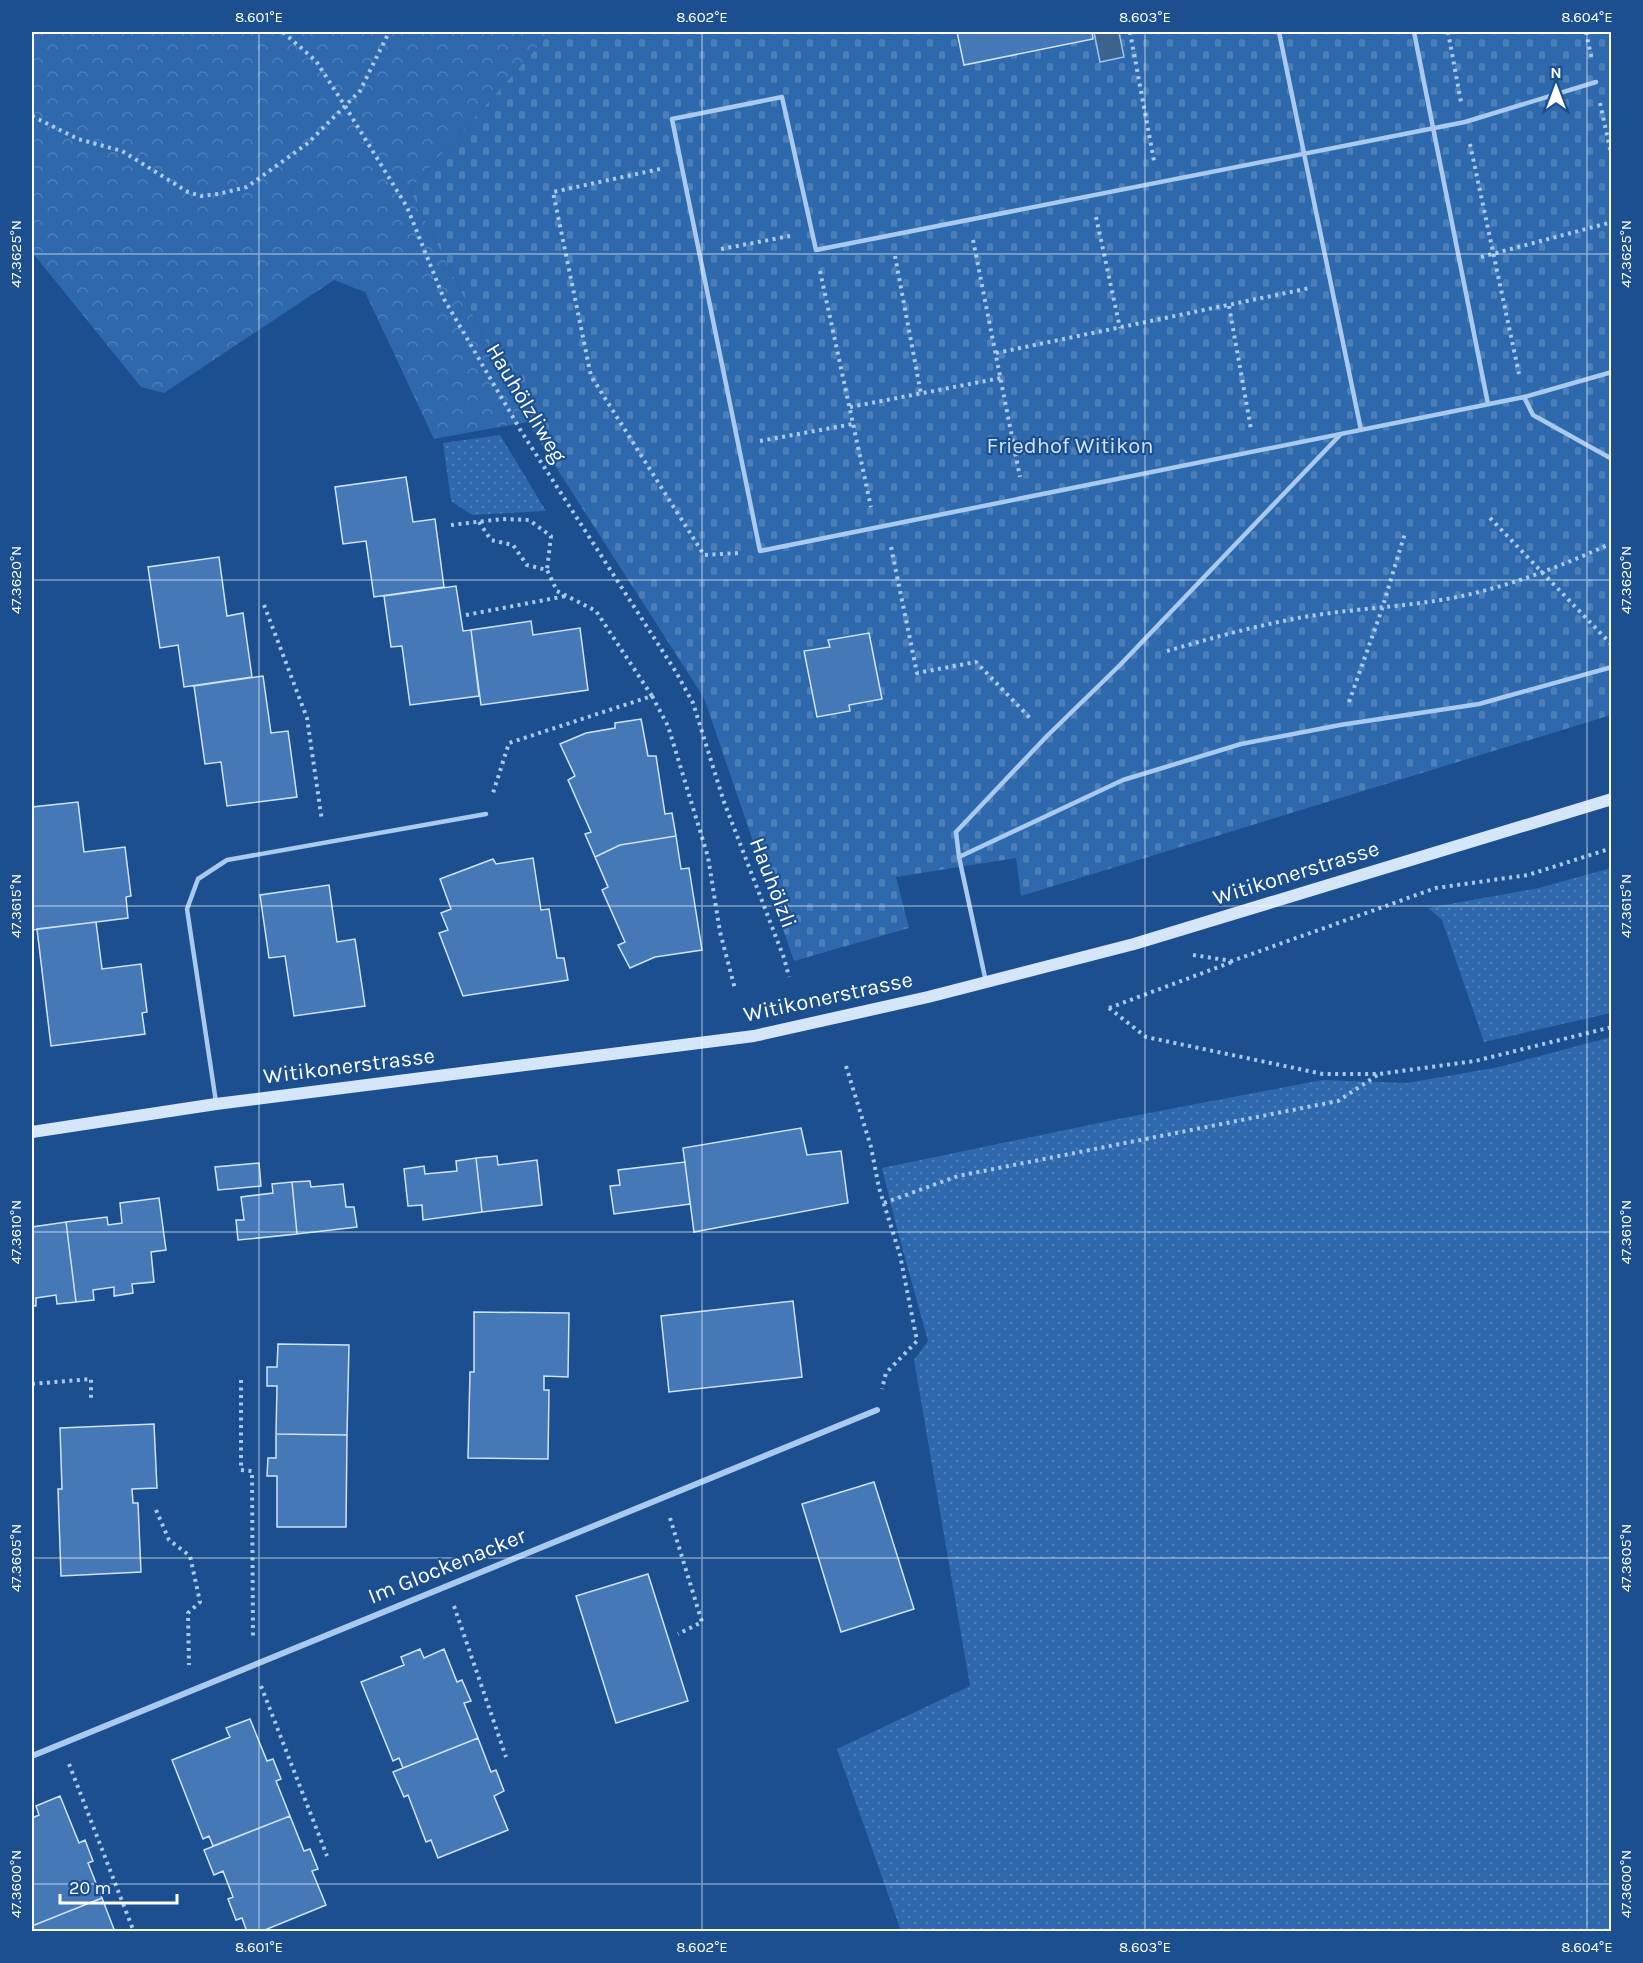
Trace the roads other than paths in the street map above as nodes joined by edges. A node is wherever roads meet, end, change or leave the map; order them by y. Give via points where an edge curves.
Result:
1 (1279, 32) edge
2 (1414, 32) edge
3 (1596, 82) dead end
4 (1433, 128) junction
5 (1305, 154) junction
6 (1611, 372) edge
7 (1524, 397) junction
8 (1488, 404) junction
9 (1361, 430) junction
10 (1341, 434) junction
11 (1611, 459) edge
12 (1611, 667) edge
13 (1611, 800) edge
14 (486, 814) road end
15 (959, 856) junction
16 (986, 982) junction
17 (216, 1104) junction
18 (32, 1132) edge
19 (877, 1410) dead end
20 (32, 1756) edge

1 - 5 lane
2 - 4 lane
3 - 4 lane
4 - 5 lane
4 - 8 lane
5 - 9 lane
5 - 10 lane via 816,250 782,97 672,119 760,552
6 - 7 lane
7 - 8 lane
7 - 11 lane via 1533,415
8 - 9 lane
9 - 10 lane
10 - 15 lane via 956,832
12 - 15 lane via 1479,704 1241,744 1123,780
13 - 16 main road, Witikonerstrasse via 1134,944
14 - 17 lane via 227,860 198,879 187,909
15 - 16 lane
16 - 17 main road, Witikonerstrasse via 754,1036
17 - 18 main road, Witikonerstrasse
19 - 20 street, Im Glockenacker

